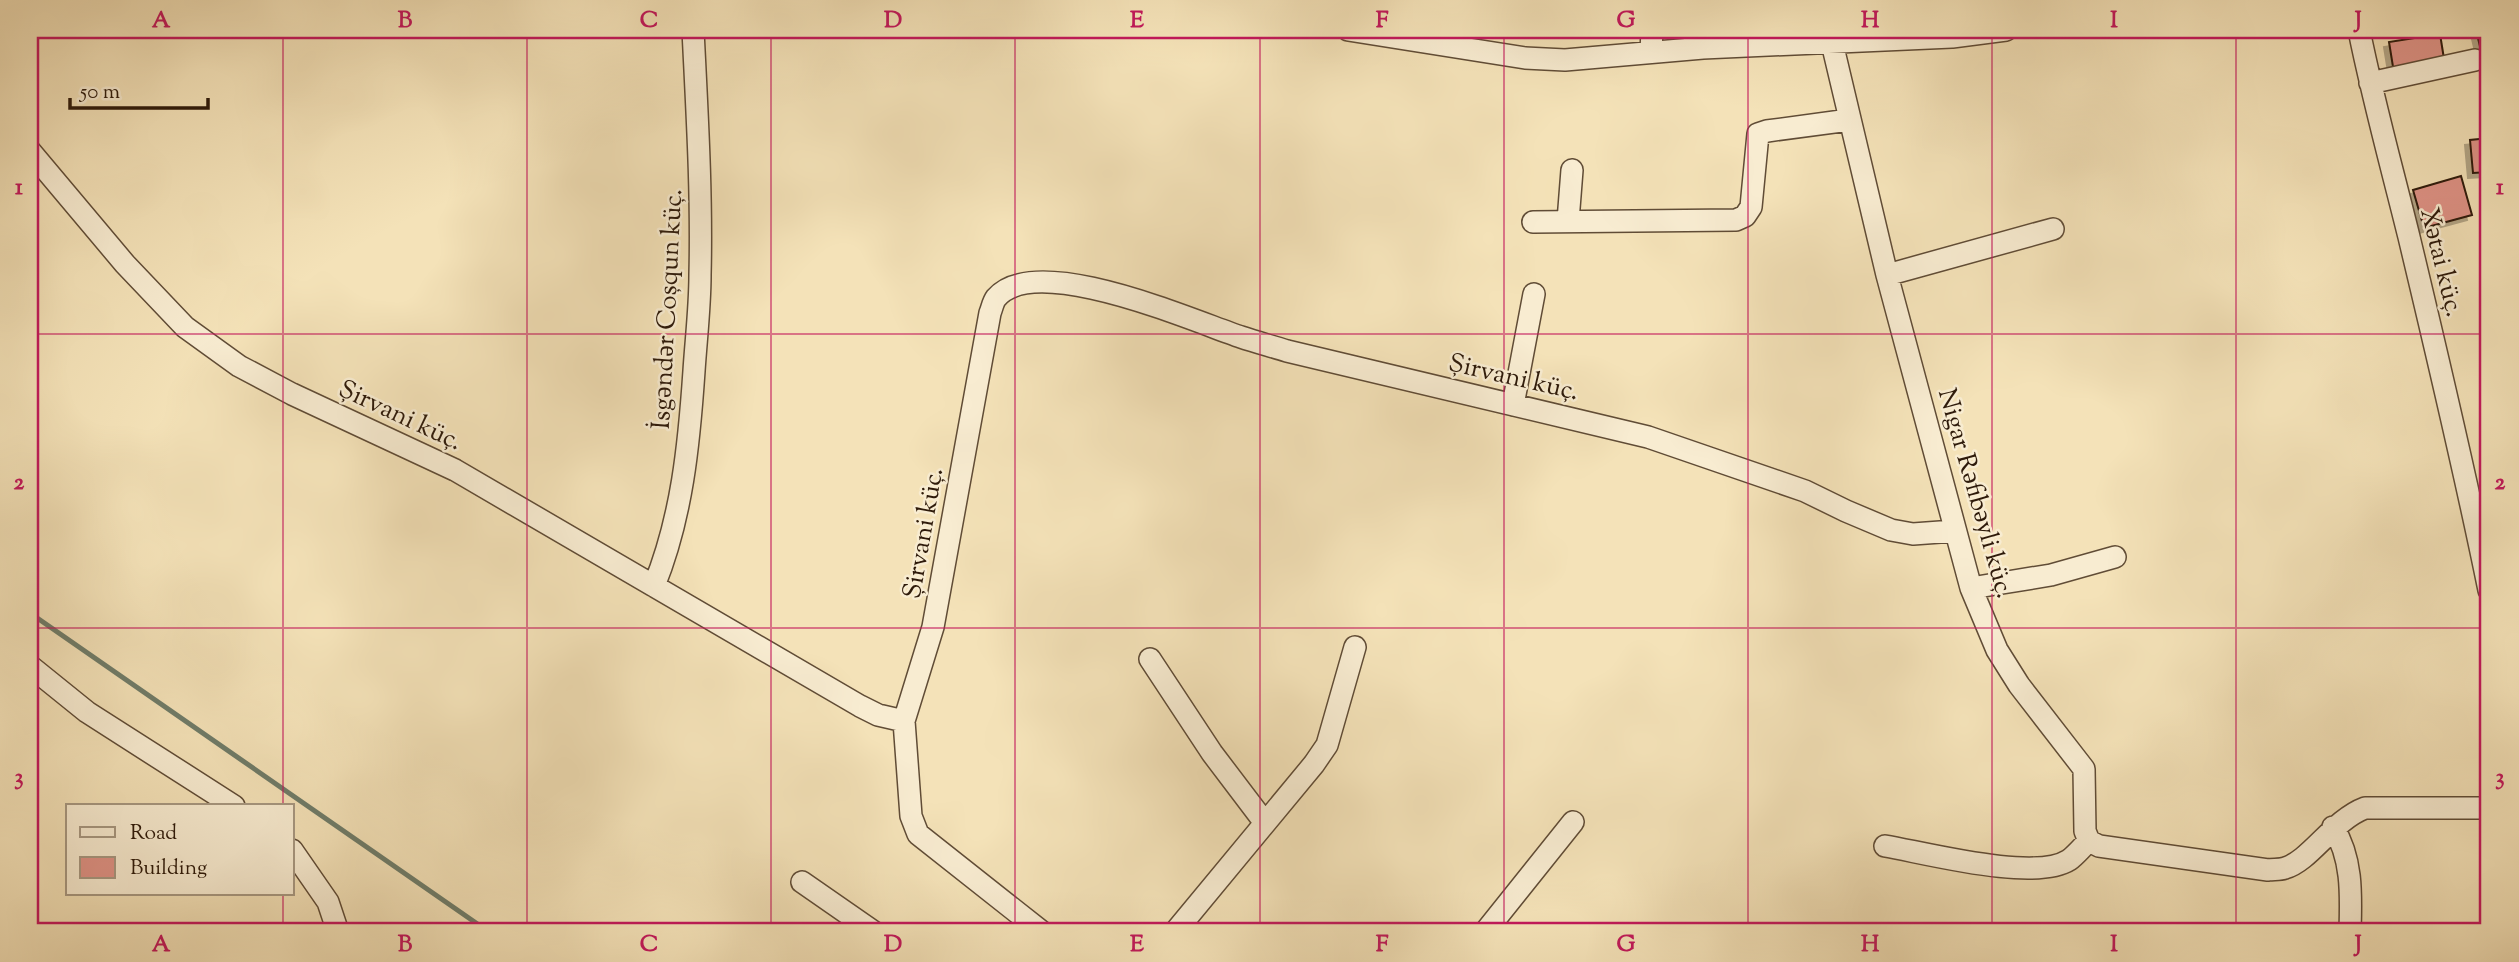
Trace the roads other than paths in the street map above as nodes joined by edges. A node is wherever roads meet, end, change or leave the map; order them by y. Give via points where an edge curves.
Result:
1 (693, 30) edge
2 (1348, 30) edge
3 (1652, 30) edge
4 (2006, 30) edge
5 (2360, 30) edge
6 (1466, 39) edge
7 (1832, 43) junction
8 (1651, 52) junction
9 (2475, 60) dead end
10 (2370, 83) junction
11 (1849, 120) junction
12 (30, 151) edge
13 (1572, 170) dead end
14 (1568, 221) junction
15 (1533, 222) dead end
16 (2053, 229) dead end
17 (1887, 275) junction
18 (1534, 294) dead end
19 (1513, 405) junction
20 (1954, 531) junction
21 (2115, 557) dead end
22 (654, 586) junction
23 (1971, 588) junction
24 (2489, 590) edge
25 (1354, 647) dead end
26 (1150, 659) dead end
27 (30, 666) edge
28 (904, 721) junction
29 (231, 804) edge
30 (2489, 808) edge
31 (1573, 822) dead end
32 (1265, 823) junction
33 (2333, 827) junction
34 (2089, 841) junction
35 (1885, 846) dead end
36 (294, 853) edge
37 (802, 882) dead end
38 (338, 932) edge
39 (874, 932) edge
40 (1042, 932) edge
41 (1175, 932) edge
42 (1485, 932) edge
43 (2350, 932) edge

1 - 22 street, İsgəndər Coşqun küç. via 700,178 698,318 679,510
2 - 6 street
3 - 8 street
4 - 7 street
5 - 10 street, Xətai küç.
6 - 8 street via 1541,60
7 - 8 street
7 - 11 street, Nigar Rəfibəyli küç.
9 - 10 street
10 - 24 street, Xətai küç.
11 - 14 street via 1758,134 1751,207 1736,220
11 - 17 street, Nigar Rəfibəyli küç.
12 - 22 street, Şirvani küç. via 185,327 239,366 455,470
13 - 14 street
14 - 15 street
16 - 17 street
17 - 20 street, Nigar Rəfibəyli küç.
18 - 19 street
19 - 20 street, Şirvani küç. via 1648,437 1805,491 1891,530 1913,534
19 - 28 street, Şirvani küç. via 1287,351 1103,290 1064,283 1026,283 1008,289 996,298 990,313 933,627
20 - 23 street, Nigar Rəfibəyli küç.
21 - 23 street via 2051,575
22 - 28 street, Şirvani küç. via 860,706
23 - 34 street, Nigar Rəfibəyli küç. via 1997,650 2084,769
25 - 32 street via 1327,745
26 - 32 street
27 - 29 street via 87,712
28 - 40 street via 911,816 918,834
30 - 33 street via 2375,807 2355,811
31 - 42 street
32 - 41 street
33 - 34 street via 2297,863 2268,870
33 - 43 street via 2348,860
34 - 35 street via 2068,860 2046,868 2005,867
36 - 38 street via 328,902
37 - 39 street

